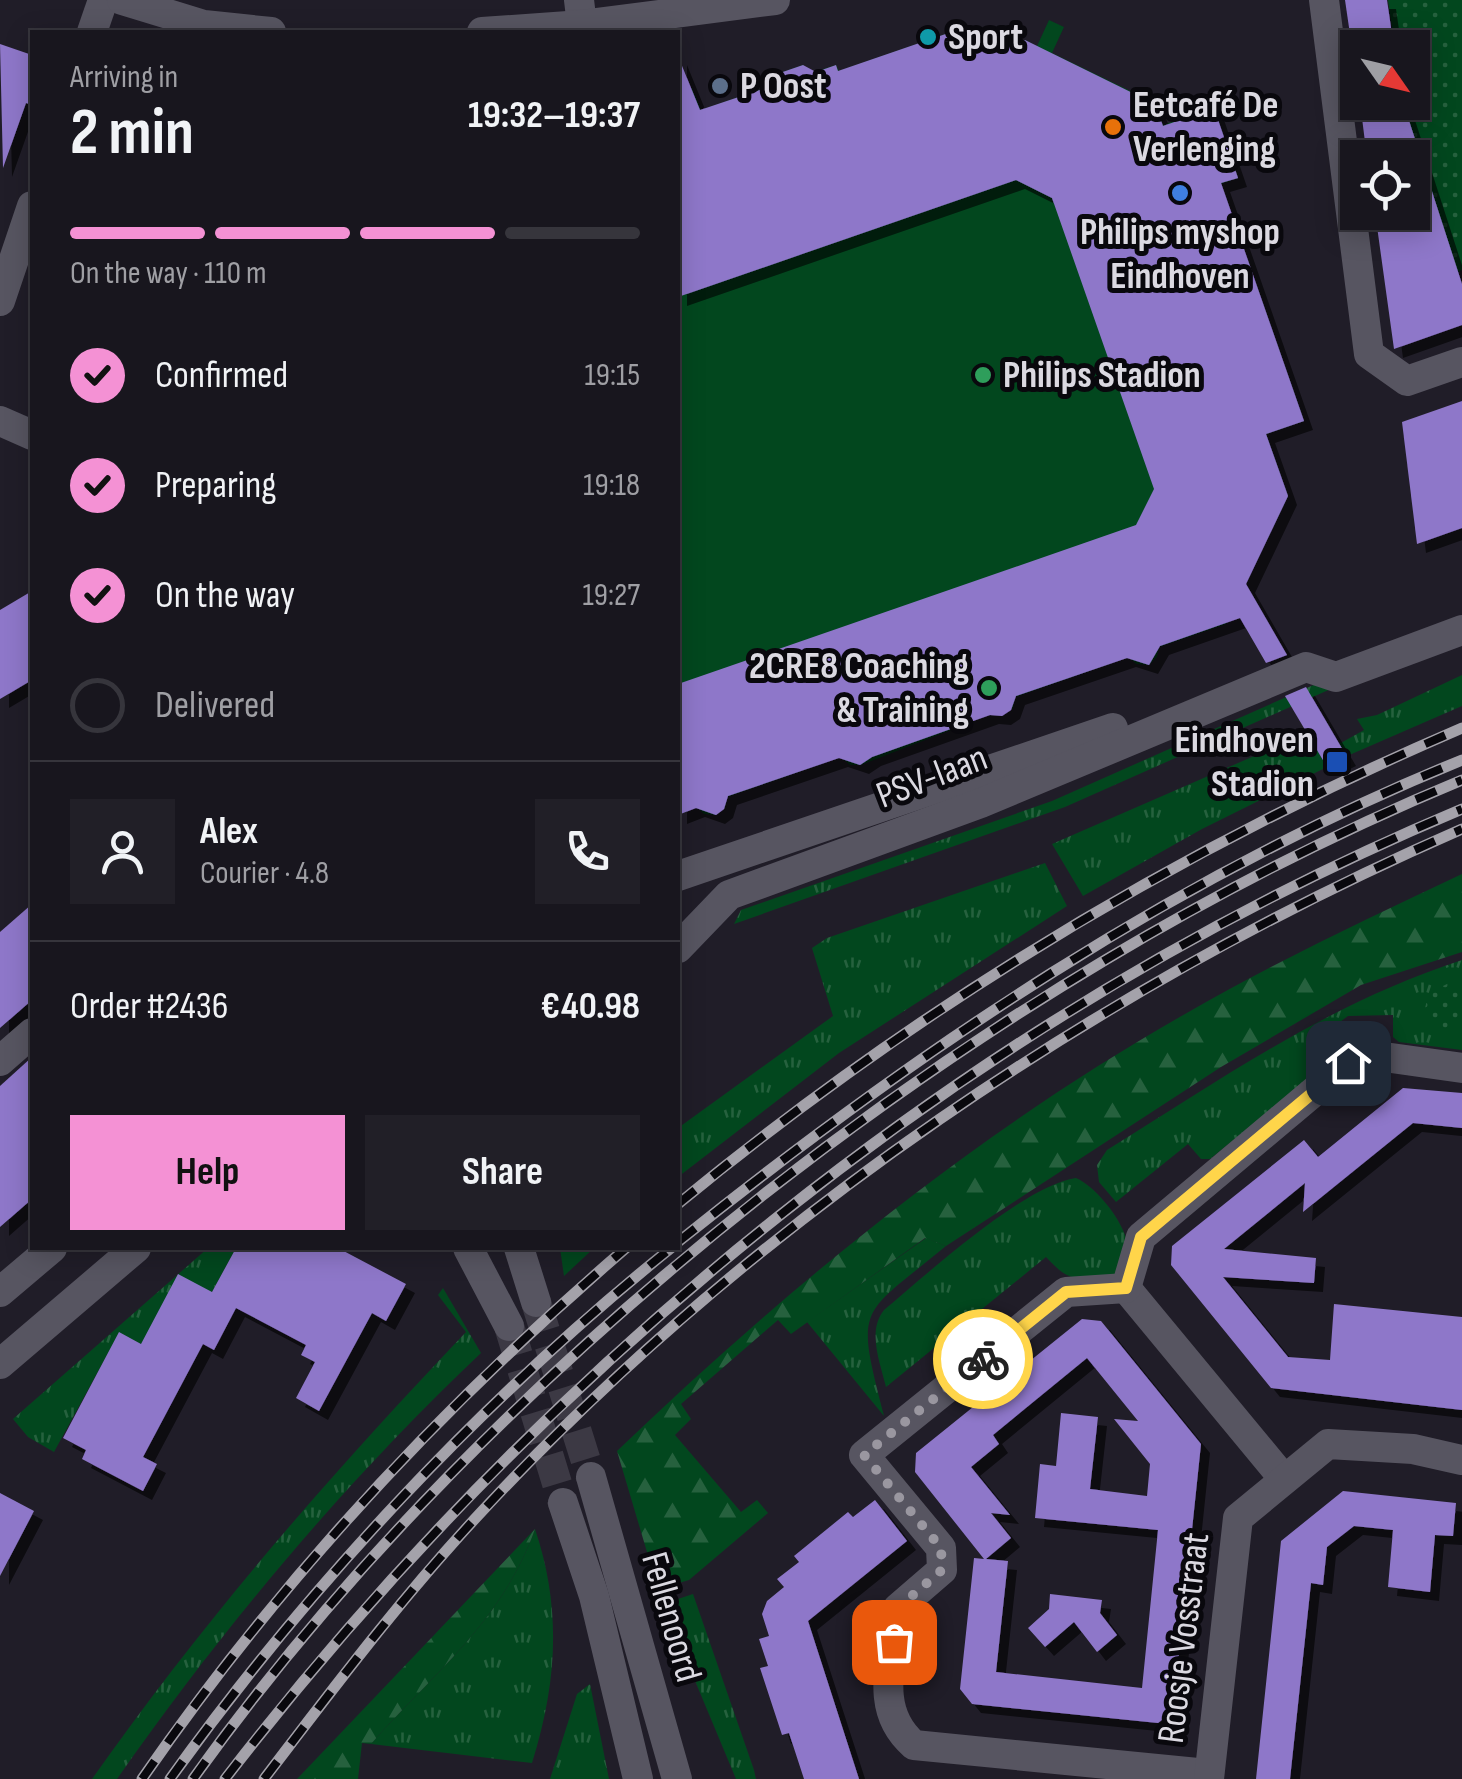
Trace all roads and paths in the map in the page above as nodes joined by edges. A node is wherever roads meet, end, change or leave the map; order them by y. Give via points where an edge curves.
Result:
1 (103, 0) edge
2 (122, 0) edge
3 (775, 0) edge
4 (1324, 0) edge
5 (580, 12) edge
6 (93, 30) edge
7 (252, 30) edge
8 (492, 30) edge
9 (30, 212) edge
10 (0, 301) edge
11 (1462, 362) edge
12 (1462, 630) edge
13 (1228, 700) junction
14 (680, 875) edge
15 (680, 946) edge
16 (30, 1036) edge
17 (0, 1062) edge
18 (1462, 1068) edge
19 (50, 1250) edge
20 (134, 1250) edge
21 (469, 1250) edge
22 (520, 1250) edge
23 (1126, 1288) junction
24 (0, 1292) edge
25 (536, 1302) tunnel mouth
26 (510, 1326) tunnel mouth
27 (0, 1364) edge
28 (1462, 1460) edge
29 (590, 1477) tunnel mouth
30 (1284, 1479) junction
31 (563, 1504) tunnel mouth
32 (1208, 1777) edge
33 (638, 1779) edge
34 (677, 1779) edge

1 - 6 street
2 - 7 street via 204,25
3 - 5 street
4 - 11 street via 1369,354 1408,381
5 - 8 street
9 - 10 street
12 - 13 street, PSV-laan via 1336,677 1306,667
13 - 14 street, PSV-laan via 1144,717
13 - 15 street, PSV-laan via 981,803 729,894
16 - 17 street
18 - 23 street via 1376,1056 1348,1063 1141,1237
19 - 24 street
20 - 27 street
21 - 26 street
22 - 25 street
23 - 30 street
23 - 32 street via 1066,1292 864,1455 941,1548 942,1570 898,1608 887,1710 896,1730 914,1745
28 - 30 street, Roosje Vosstraat via 1413,1449 1328,1444
29 - 34 street, Fellenoord
30 - 32 street, Roosje Vosstraat via 1238,1518
31 - 33 street, Fellenoord via 594,1596

